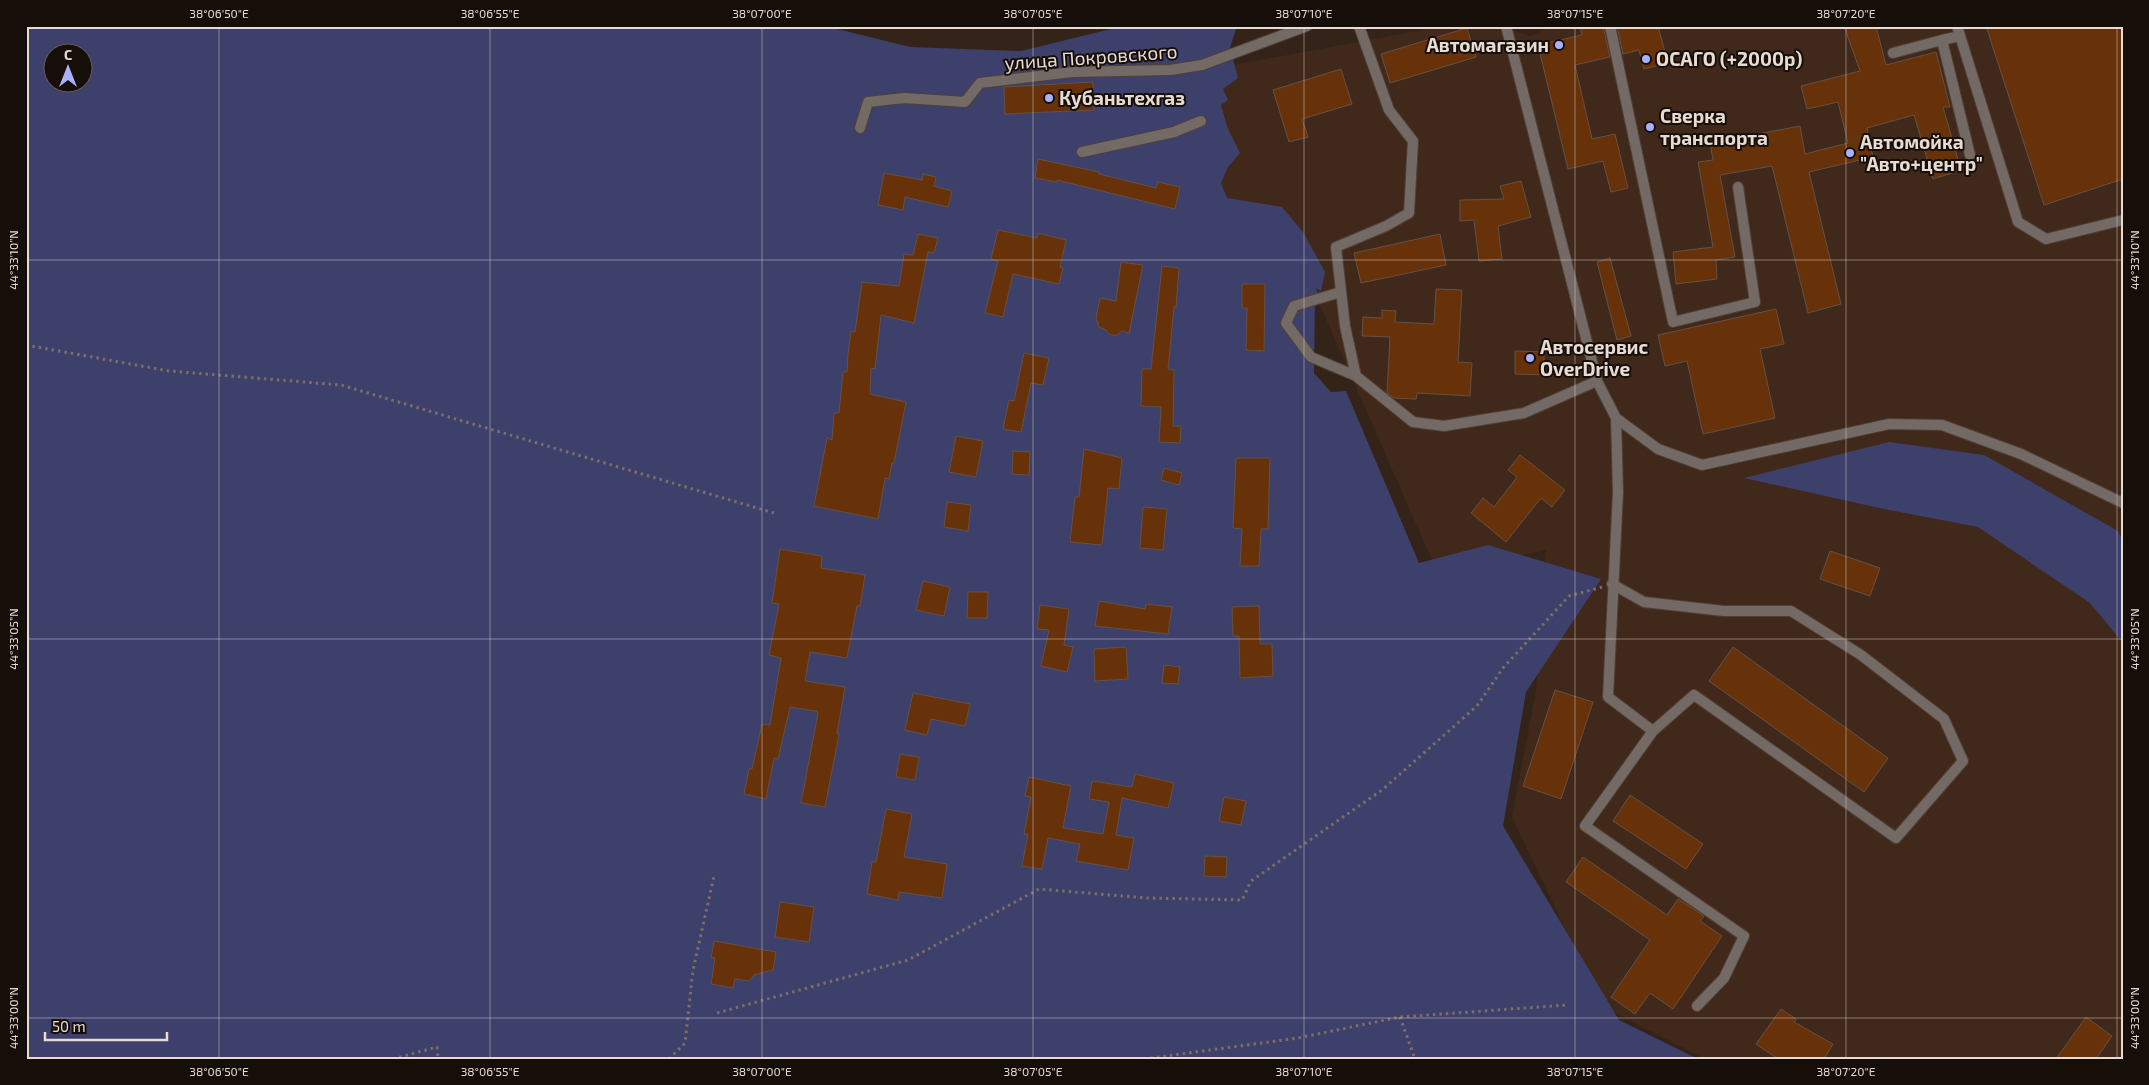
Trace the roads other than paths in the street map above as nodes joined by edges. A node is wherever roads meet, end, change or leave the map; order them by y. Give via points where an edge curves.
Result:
1 (1306, 26) edge
2 (1359, 26) edge
3 (1506, 26) edge
4 (1610, 26) edge
5 (1959, 31) edge
6 (1942, 40) junction
7 (1893, 53) dead end
8 (1201, 121) dead end
9 (860, 128) dead end
10 (1082, 152) dead end
11 (1970, 154) dead end
12 (1738, 187) dead end
13 (2123, 220) edge
14 (1341, 292) junction
15 (1356, 376) junction
16 (1597, 381) junction
17 (1616, 418) junction
18 (2123, 503) edge
19 (1612, 584) junction
20 (1653, 731) junction
21 (1697, 1006) dead end

1 - 9 street, улица Покровского via 1202,65 1170,70 1072,72 980,83 965,102 904,98 868,102
2 - 14 street via 1389,110 1413,141 1409,213 1336,247
3 - 16 street
4 - 12 street via 1673,322 1754,302
5 - 6 street
5 - 13 street via 2018,222 2046,239
6 - 7 street
6 - 11 street
8 - 10 street via 1174,132
14 - 15 street
14 - 15 street via 1294,306 1286,324 1312,356
15 - 16 street via 1413,422 1444,426 1524,413
16 - 17 street
17 - 18 street via 1658,449 1702,465 1889,424 1942,425 2021,454
17 - 19 street via 1618,492
19 - 20 street via 1608,697
19 - 20 street via 1644,602 1724,611 1791,611 1861,655 1944,719 1963,761 1896,838 1694,695
20 - 21 street via 1585,826 1744,936 1724,978

